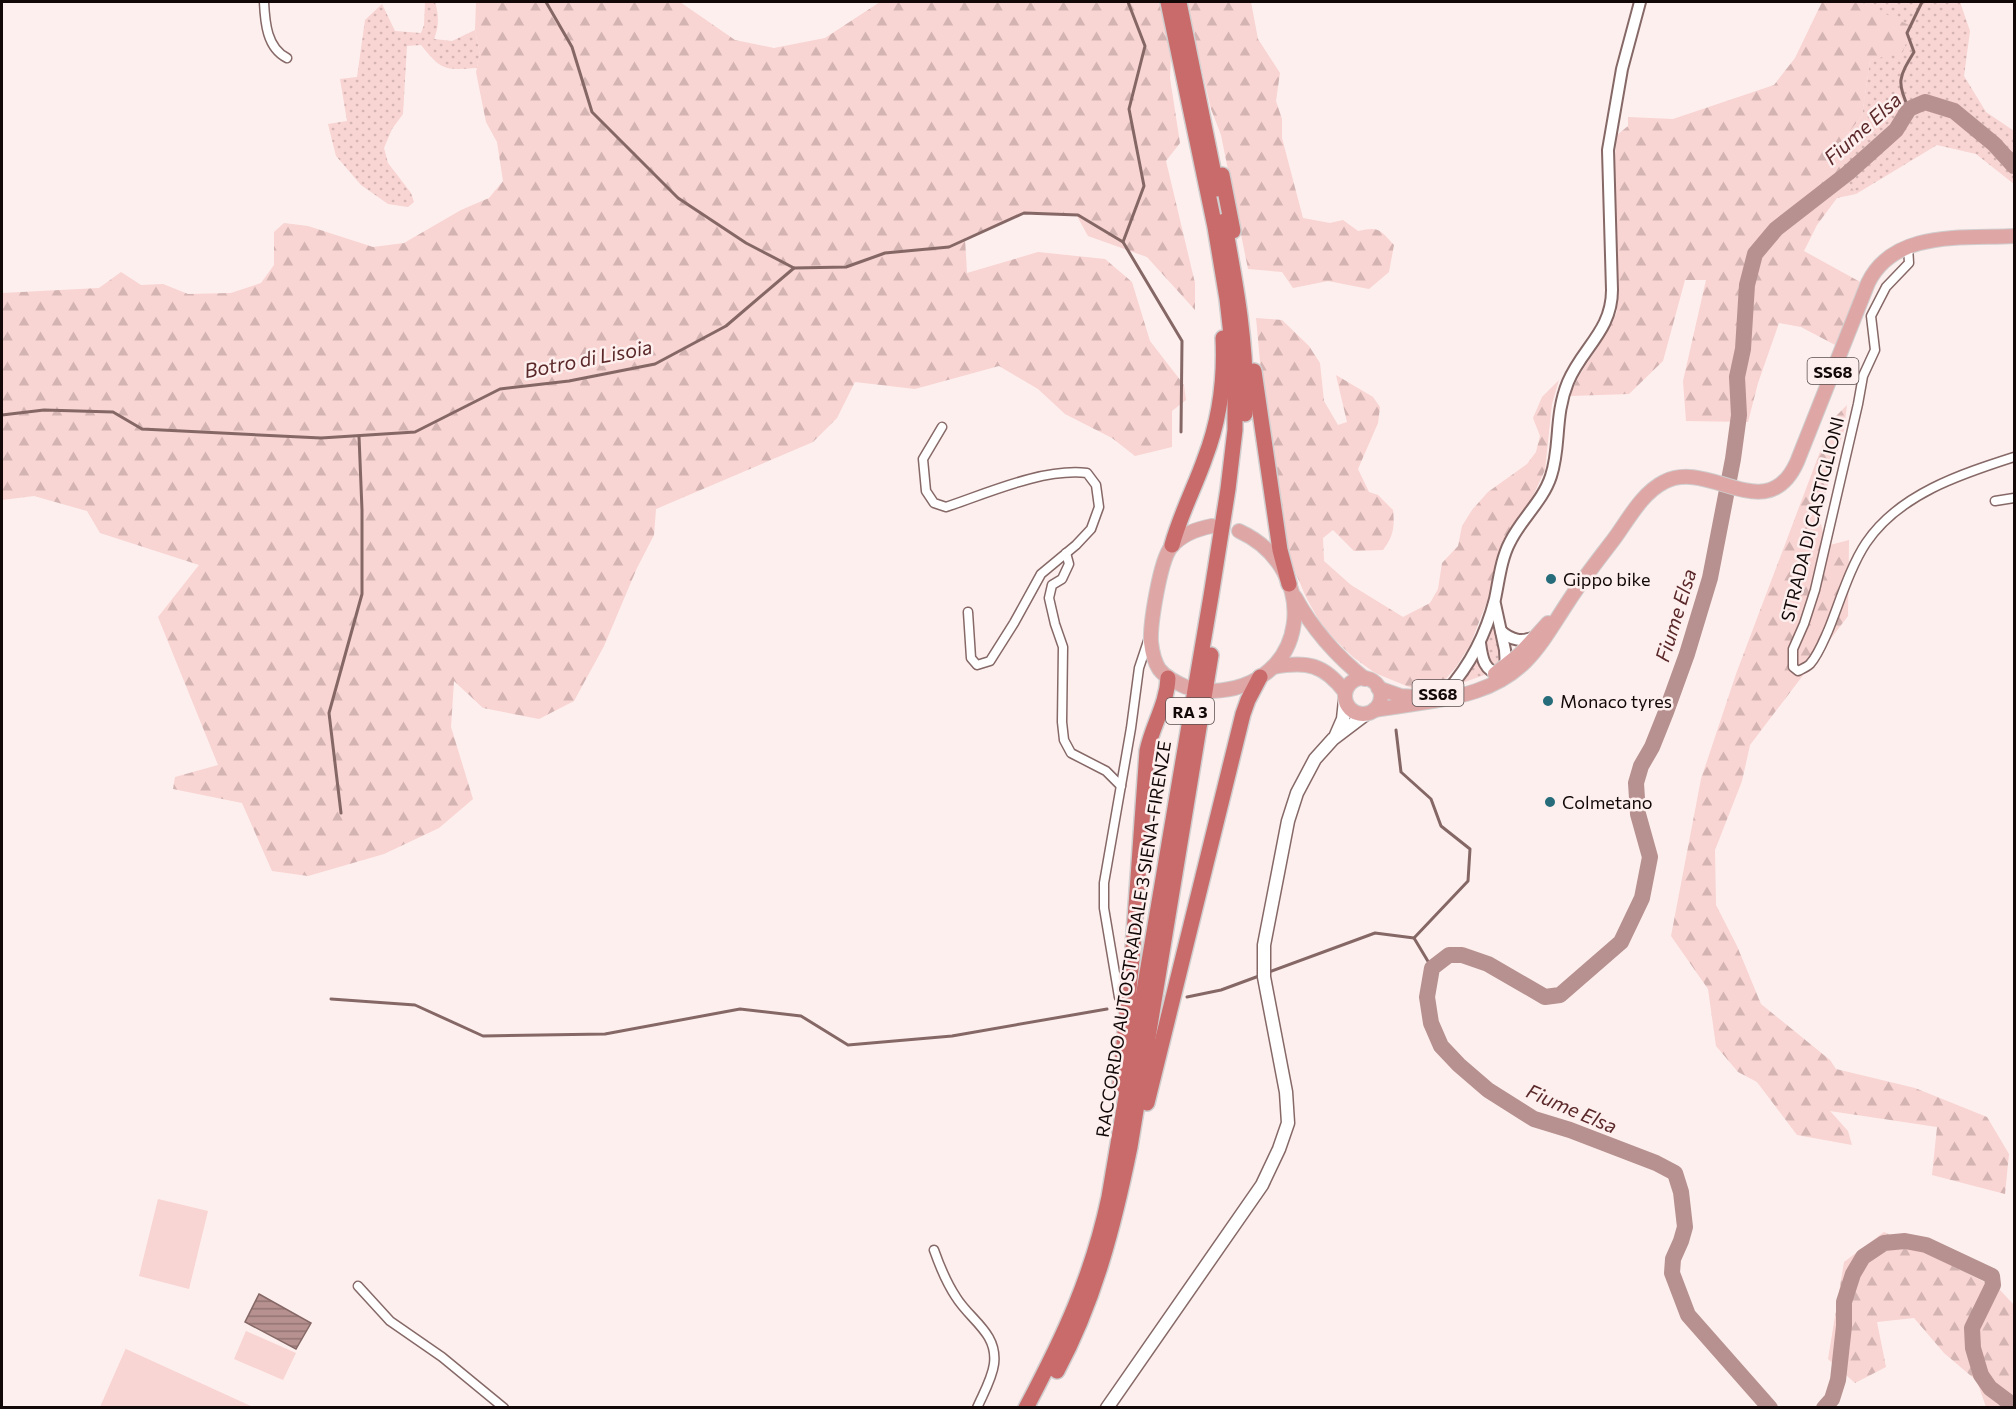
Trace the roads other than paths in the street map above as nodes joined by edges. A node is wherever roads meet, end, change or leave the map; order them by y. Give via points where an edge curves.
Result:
1 (264, 2) edge
2 (1168, 2) edge
3 (1179, 2) edge
4 (1640, 2) edge
5 (287, 58) dead end
6 (1181, 66) junction
7 (1202, 114) junction
8 (2014, 236) edge
9 (1908, 246) junction
10 (942, 427) dead end
11 (2014, 457) edge
12 (2014, 498) edge
13 (1995, 501) dead end
14 (1212, 526) dead end
15 (1239, 531) dead end
16 (1172, 545) junction
17 (1066, 553) junction
18 (1291, 589) junction
19 (1494, 601) junction
20 (968, 612) dead end
21 (1151, 631) junction
22 (1501, 631) junction
23 (1480, 643) junction
24 (1537, 643) junction
25 (1273, 667) junction
26 (1502, 671) junction
27 (1164, 674) junction
28 (1260, 677) junction
29 (1138, 678) junction
30 (1365, 679) junction
31 (1186, 687) dead end
32 (1378, 688) junction
33 (1212, 691) dead end
34 (1449, 695) junction
35 (1345, 696) junction
36 (1370, 712) junction
37 (1334, 739) junction
38 (1120, 786) junction
39 (1119, 997) dead end
40 (934, 1250) dead end
41 (358, 1286) dead end
42 (1066, 1355) junction
43 (1112, 1406) edge
44 (504, 1407) edge
45 (977, 1407) edge
46 (1020, 1407) edge
47 (1026, 1407) edge
48 (1038, 1407) edge

1 - 5 street via 270,39 276,52
2 - 6 highway, RACCORDO AUTOSTRADALE 3 SIENA-FIRENZE / RA 3
3 - 7 highway, RACCORDO AUTOSTRADALE 3 SIENA-FIRENZE / RA 3
4 - 19 street via 1622,69 1608,150 1610,310 1604,327 1567,384 1558,413 1551,478 1509,542
6 - 16 highway via 1179,94 1220,303 1223,371 1213,436
6 - 47 highway, RACCORDO AUTOSTRADALE 3 SIENA-FIRENZE / RA 3 via 1231,326 1236,402 1230,474 1107,1206 1079,1299
7 - 18 highway via 1214,134 1237,248 1280,550
7 - 42 highway, RACCORDO AUTOSTRADALE 3 SIENA-FIRENZE / RA 3 via 1234,273 1243,340 1246,395 1240,473 1130,1146 1096,1284
8 - 9 main road, SS68
9 - 11 street, STRADA DI CASTIGLIONI via 1909,263 1886,287 1874,309 1873,356 1863,376 1815,590 1793,649 1793,667 1798,671 1810,664 1862,551 1885,522 1940,484
9 - 24 main road, SS68 via 1883,261 1869,280 1790,476 1777,488 1758,492 1690,477 1668,480 1649,493
10 - 17 street via 923,459 926,491 934,503 946,507 1040,476 1070,471 1087,473 1096,485 1099,507 1090,529
12 - 13 street
14 - 16 main road via 1194,530
15 - 18 main road via 1271,552
16 - 21 main road via 1161,570
17 - 20 street via 1041,574 990,661 977,665 971,658
17 - 38 street via 1069,564 1062,579 1052,585 1049,598 1063,647 1064,740 1071,753 1106,771
18 - 25 main road via 1294,631 1287,649
18 - 30 main road via 1321,638
19 - 22 street
19 - 23 street
21 - 27 main road via 1152,651
21 - 29 street
22 - 24 street via 1510,638
22 - 26 street
23 - 26 street via 1485,664
23 - 34 street
24 - 26 main road, SS68
24 - 34 main road, SS68 via 1522,665 1496,683
25 - 28 main road
25 - 35 main road via 1294,664 1318,668 1331,675
26 - 34 main road, SS68
27 - 29 street via 1144,670
27 - 31 main road
27 - 46 highway via 1166,695 1147,751 1121,1077 1100,1207 1076,1288
28 - 33 main road via 1234,688
28 - 42 highway via 1243,714 1112,1258 1089,1324
29 - 38 street
30 - 32 main road, SS68
30 - 35 main road via 1350,683
32 - 34 main road, SS68 via 1410,697
32 - 36 main road via 1380,699
34 - 36 main road, SS68
35 - 36 main road via 1351,710
35 - 37 main road via 1341,724
36 - 37 main road
37 - 43 main road via 1312,763 1295,799 1264,945 1264,977 1286,1092 1288,1123 1262,1185
38 - 39 street via 1103,898
40 - 45 street via 955,1296 986,1331 993,1345 992,1371
41 - 44 street via 390,1321
42 - 48 highway, RACCORDO AUTOSTRADALE 3 SIENA-FIRENZE / RA 3

